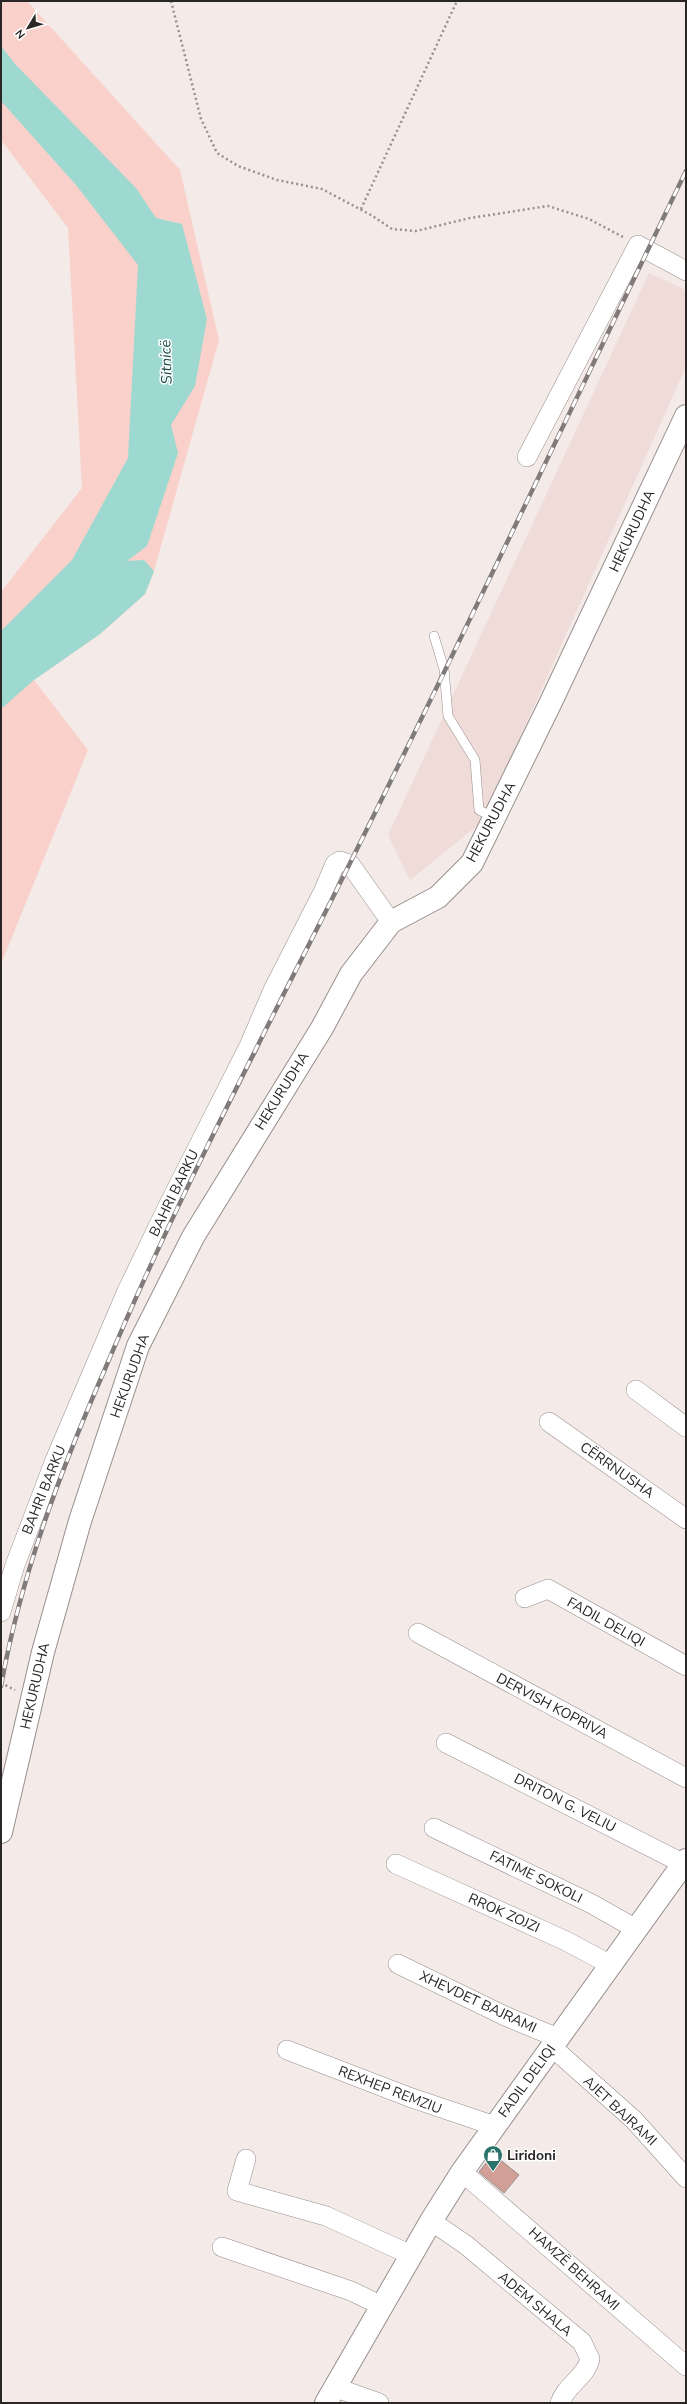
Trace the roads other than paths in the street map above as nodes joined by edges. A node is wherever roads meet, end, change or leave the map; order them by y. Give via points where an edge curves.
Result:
1 (686, 271) edge
2 (686, 416) edge
3 (528, 458) dead end
4 (434, 636) dead end
5 (495, 818) junction
6 (391, 922) junction
7 (636, 1390) dead end
8 (548, 1422) dead end
9 (686, 1427) edge
10 (686, 1519) edge
11 (524, 1598) dead end
12 (1, 1612) edge
13 (418, 1633) dead end
14 (686, 1666) edge
15 (446, 1743) dead end
16 (686, 1778) edge
17 (434, 1828) dead end
18 (1, 1832) edge
19 (685, 1863) edge
20 (396, 1864) dead end
21 (636, 1929) junction
22 (398, 1964) dead end
23 (611, 1965) junction
24 (555, 2043) junction
25 (287, 2050) dead end
26 (495, 2126) junction
27 (246, 2159) dead end
28 (462, 2172) junction
29 (686, 2178) edge
30 (430, 2221) junction
31 (222, 2246) dead end
32 (411, 2255) junction
33 (382, 2306) junction
34 (686, 2366) edge
35 (330, 2395) edge
36 (379, 2403) edge
37 (560, 2403) edge

1 - 3 street via 638,245
2 - 5 main road, HEKURUDHA
4 - 5 lane via 444,669 448,716 475,760 479,810
5 - 6 main road, HEKURUDHA via 472,863 438,897
6 - 12 street, BAHRI BARKU via 350,864 340,861 335,864 273,990 249,1046 127,1291 55,1460 15,1565
6 - 18 main road, HEKURUDHA via 352,974 322,1028 193,1237 138,1346 80,1521 45,1645
7 - 9 street
8 - 10 street, CËRRNUSHA
11 - 14 street, FADIL DELIQI via 548,1589
13 - 16 street, DERVISH KOPRIVA
15 - 19 street, DRITON G. VELIU
17 - 21 street, FATIME SOKOLI via 592,1904
19 - 21 main road, FADIL DELIQI
20 - 23 street, RROK ZOJZI via 553,1935
21 - 23 main road, FADIL DELIQI
22 - 24 street, XHEVDET BAJRAMI
23 - 24 main road, FADIL DELIQI
24 - 26 main road, FADIL DELIQI
24 - 29 street, AJET BAJRAMI via 634,2120
25 - 26 street, REXHEP REMZIU via 409,2097
26 - 28 main road, FADIL DELIQI
27 - 32 street via 237,2191 326,2216
28 - 30 main road, FADIL DELIQI
28 - 34 street, HAMZË BEHRAMI
30 - 32 main road, FADIL DELIQI
30 - 37 street, ADEM SHALA via 466,2245 582,2342 590,2360 588,2366
31 - 33 street via 351,2291
32 - 33 main road, FADIL DELIQI
33 - 35 main road, FADIL DELIQI
35 - 36 street

